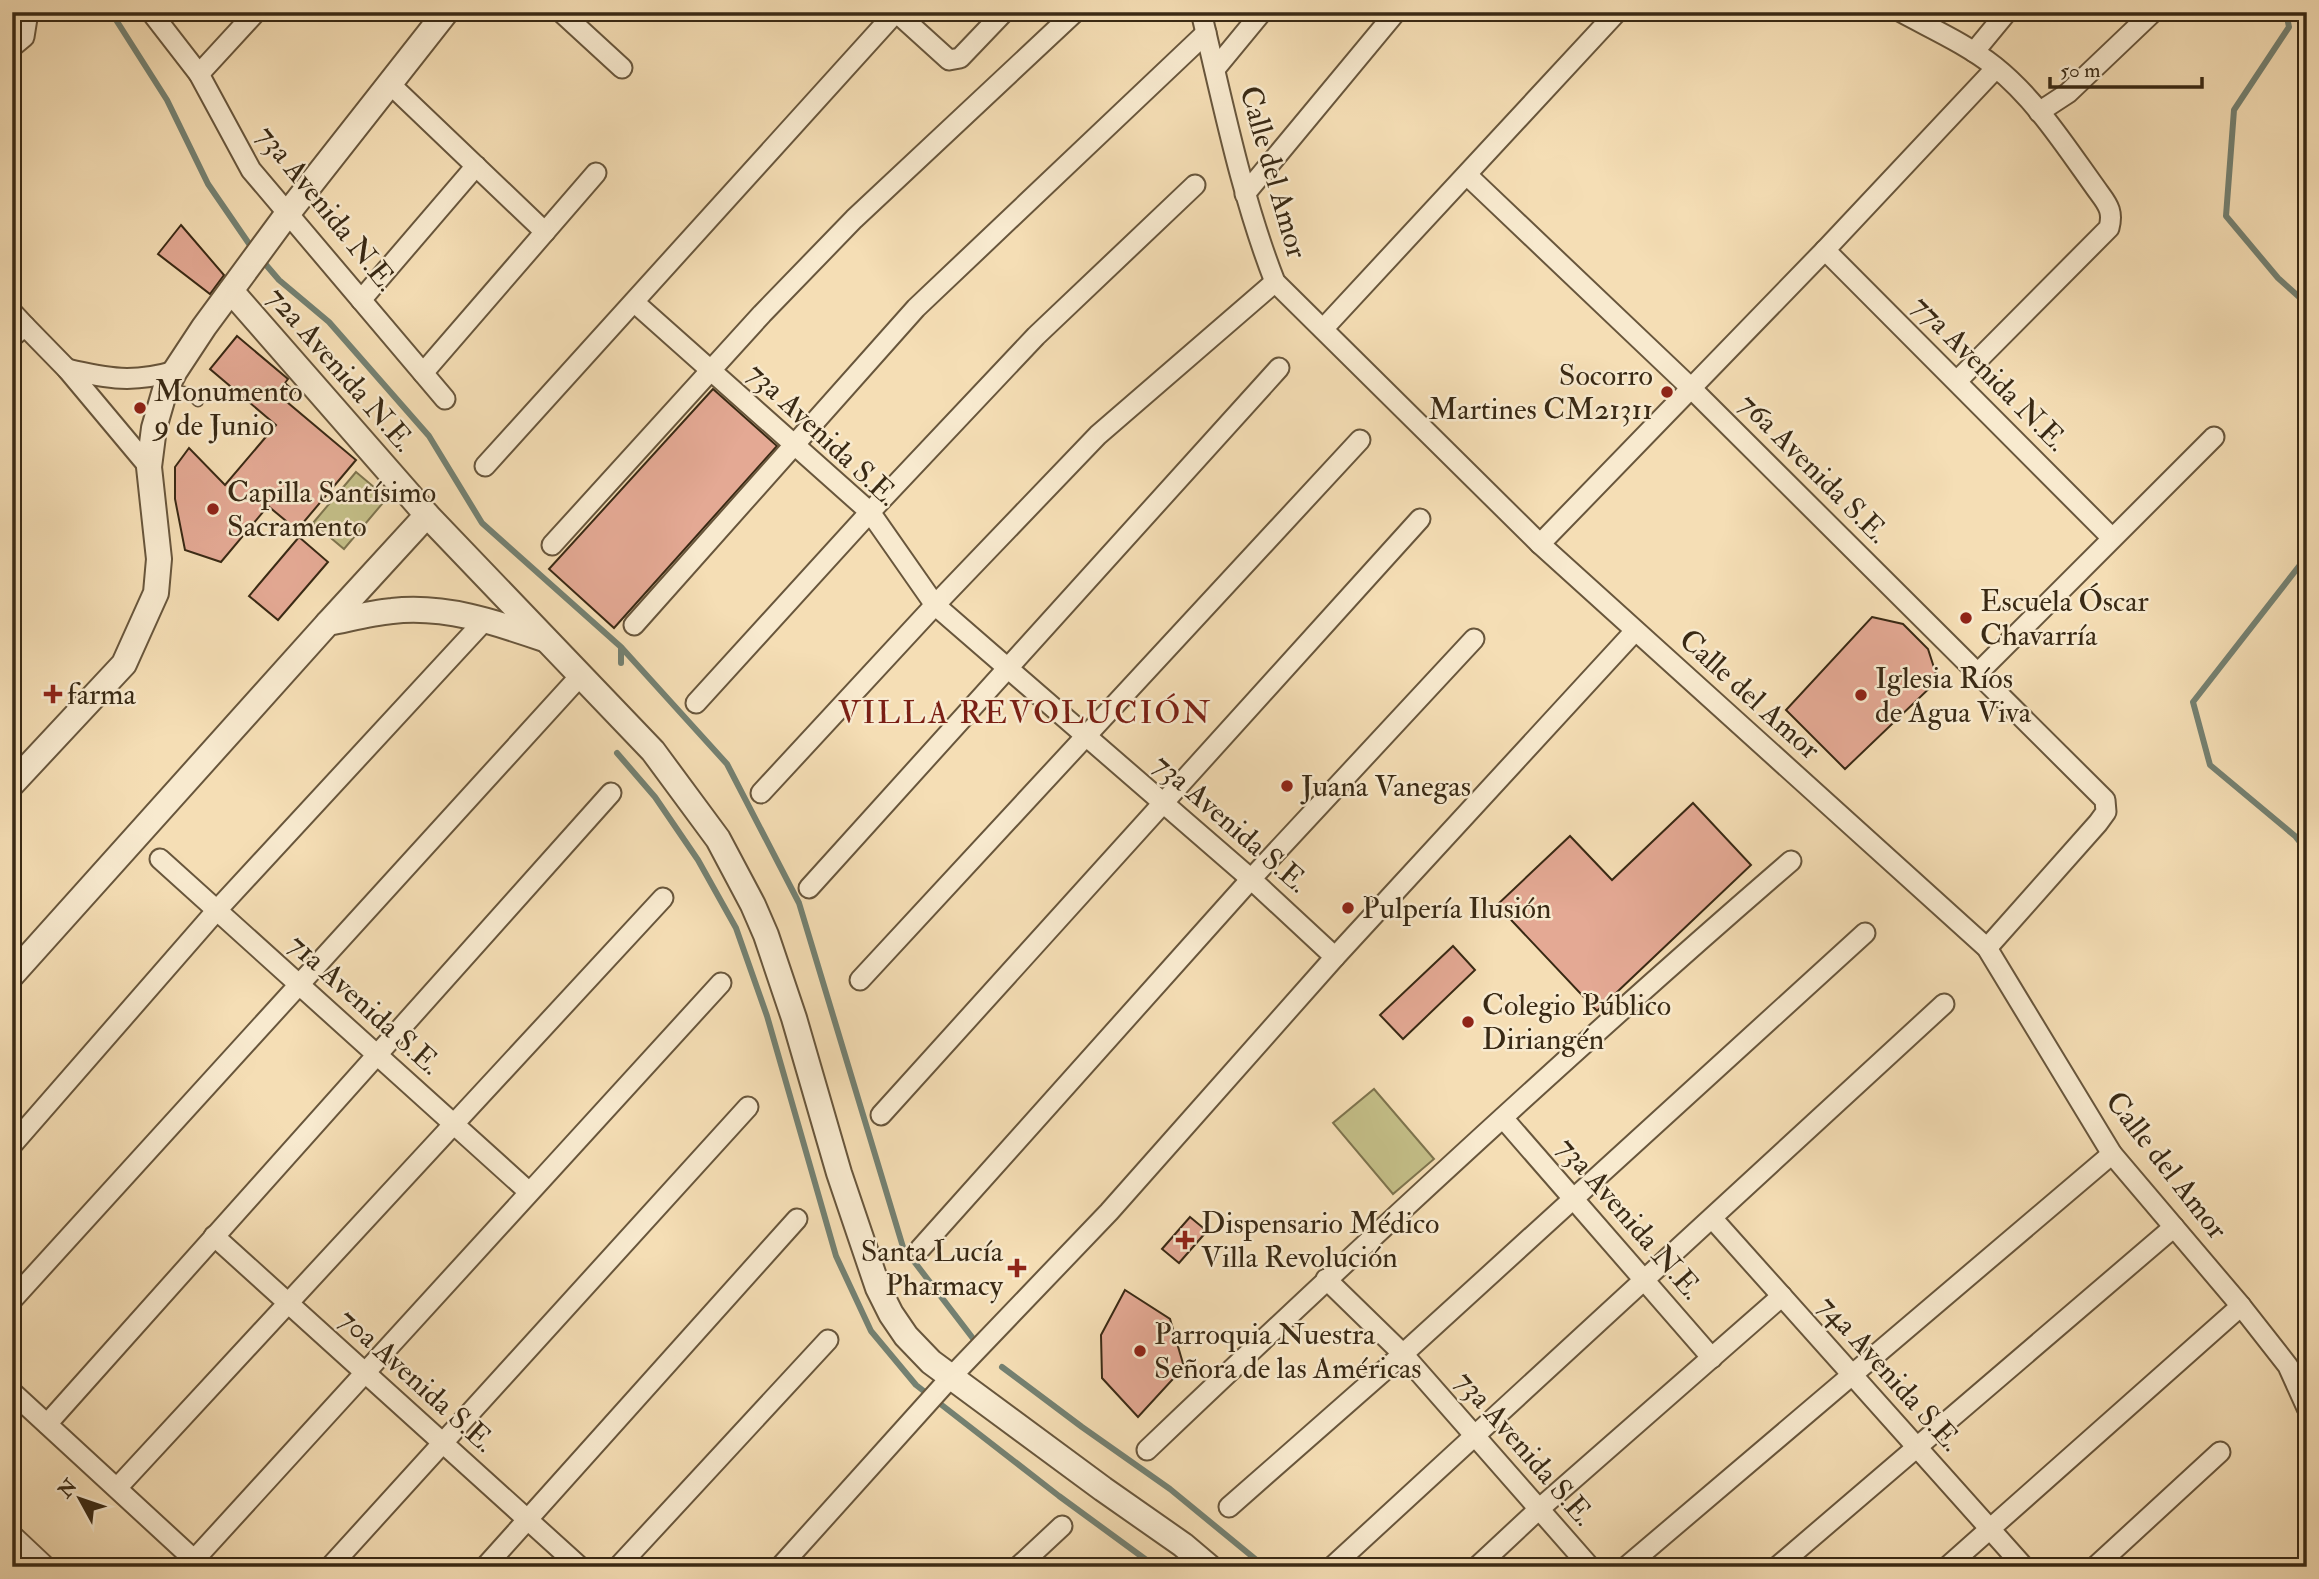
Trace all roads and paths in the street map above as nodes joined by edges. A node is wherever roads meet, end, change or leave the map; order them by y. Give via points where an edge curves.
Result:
1 (151, 12) edge
2 (256, 12) edge
3 (446, 12) edge
4 (561, 12) edge
5 (1004, 12) edge
6 (1075, 12) edge
7 (1201, 12) edge
8 (1262, 12) edge
9 (1396, 12) edge
10 (1617, 12) edge
11 (1901, 12) edge
12 (2007, 12) edge
13 (2153, 12) edge
14 (28, 13) edge
15 (1206, 33) junction
16 (12, 47) edge
17 (1974, 52) junction
18 (622, 68) dead end
19 (1996, 68) junction
20 (1215, 69) junction
21 (199, 74) junction
22 (390, 84) junction
23 (2039, 112) junction
24 (476, 166) junction
25 (596, 173) dead end
26 (1467, 175) junction
27 (1195, 185) dead end
28 (1245, 194) junction
29 (288, 213) junction
30 (545, 232) junction
31 (1825, 250) junction
32 (1275, 282) junction
33 (234, 286) junction
34 (361, 300) junction
35 (634, 302) junction
36 (16, 325) edge
37 (1323, 329) junction
38 (1279, 368) dead end
39 (67, 369) junction
40 (711, 369) junction
41 (423, 373) junction
42 (170, 380) junction
43 (1957, 382) junction
44 (1691, 388) junction
45 (445, 399) dead end
46 (198, 401) dead end
47 (2214, 437) dead end
48 (1360, 440) dead end
49 (795, 445) junction
50 (485, 466) dead end
51 (149, 467) junction
52 (870, 512) junction
53 (427, 514) junction
54 (1420, 519) dead end
55 (2112, 538) junction
56 (1540, 544) junction
57 (552, 545) dead end
58 (936, 605) junction
59 (486, 619) junction
60 (328, 623) junction
61 (634, 625) dead end
62 (1635, 631) junction
63 (1474, 639) dead end
64 (548, 640) junction
65 (1008, 668) junction
66 (1978, 673) junction
67 (581, 674) junction
68 (696, 703) dead end
69 (1086, 736) junction
70 (12, 783) edge
71 (611, 793) dead end
72 (761, 793) dead end
73 (1163, 802) junction
74 (160, 859) dead end
75 (1791, 861) dead end
76 (1251, 879) junction
77 (809, 888) dead end
78 (663, 898) dead end
79 (217, 910) junction
80 (1865, 933) dead end
81 (1987, 948) junction
82 (1335, 957) junction
83 (12, 975) edge
84 (860, 980) dead end
85 (721, 983) dead end
86 (299, 984) junction
87 (1944, 1004) dead end
88 (376, 1055) junction
89 (748, 1107) dead end
90 (881, 1115) dead end
91 (1503, 1118) junction
92 (453, 1124) junction
93 (12, 1145) edge
94 (2112, 1154) junction
95 (529, 1192) junction
96 (1573, 1199) junction
97 (1712, 1218) junction
98 (797, 1219) dead end
99 (2174, 1227) junction
100 (214, 1236) junction
101 (920, 1249) dead end
102 (1326, 1279) junction
103 (1645, 1280) junction
104 (1782, 1296) junction
105 (12, 1300) edge
106 (288, 1303) junction
107 (2241, 1306) junction
108 (828, 1340) dead end
109 (1403, 1354) junction
110 (1712, 1357) junction
111 (365, 1373) junction
112 (1851, 1374) junction
113 (946, 1384) junction
114 (12, 1392) edge
115 (2307, 1408) edge
116 (47, 1424) junction
117 (1477, 1436) junction
118 (442, 1443) junction
119 (1917, 1447) junction
120 (1147, 1450) dead end
121 (2220, 1452) dead end
122 (117, 1488) junction
123 (1229, 1507) dead end
124 (1539, 1509) junction
125 (527, 1519) junction
126 (1062, 1526) dead end
127 (1990, 1529) junction
128 (12, 1535) edge
129 (198, 1563) edge
130 (46, 1567) edge
131 (330, 1567) edge
132 (485, 1567) edge
133 (580, 1567) edge
134 (618, 1567) edge
135 (780, 1567) edge
136 (1018, 1567) edge
137 (1209, 1567) edge
138 (1332, 1567) edge
139 (1477, 1567) edge
140 (1590, 1567) edge
141 (1626, 1567) edge
142 (1777, 1567) edge
143 (1947, 1567) edge
144 (2024, 1567) edge
145 (2095, 1567) edge

1 - 21 street, 73a Avenida N.E.
2 - 21 street
3 - 22 street
4 - 18 street
5 - 35 street via 960,58 949,60 895,12
6 - 40 street via 854,219
7 - 15 street, Calle del Amor
8 - 20 street
9 - 28 street
10 - 26 street
11 - 17 street
12 - 17 street
13 - 23 street via 2068,93
14 - 16 street via 24,37
15 - 20 street, Calle del Amor
15 - 49 street via 916,308
17 - 19 street
19 - 23 street
19 - 31 street
20 - 28 street, Calle del Amor
21 - 29 street, 73a Avenida N.E. via 251,170
22 - 24 street
22 - 29 street
23 - 43 street via 2110,208 2109,228
24 - 30 street
24 - 34 street
25 - 30 street
26 - 37 street
26 - 44 street, 76a Avenida S.E.
27 - 52 street via 1036,336
28 - 32 street, Calle del Amor
29 - 33 street
29 - 34 street, 73a Avenida N.E.
30 - 41 street
31 - 43 street, 77a Avenida N.E.
31 - 44 street
32 - 37 street, Calle del Amor
32 - 58 street via 1098,435
33 - 42 street
33 - 53 street, 72a Avenida N.E.
34 - 41 street, 73a Avenida N.E.
35 - 40 street, 73a Avenida S.E.
35 - 50 street
36 - 39 street
37 - 56 street, Calle del Amor
38 - 65 street
39 - 42 street via 125,380
39 - 51 street
40 - 49 street, 73a Avenida S.E.
40 - 57 street
41 - 45 street, 73a Avenida N.E.
42 - 46 lane
42 - 51 street via 154,428
43 - 55 street, 77a Avenida N.E.
44 - 56 street
44 - 66 street, 76a Avenida S.E.
47 - 55 street
48 - 69 street
49 - 52 street, 73a Avenida S.E.
49 - 61 street
51 - 70 street via 159,559 156,593 124,664
52 - 58 street, 73a Avenida S.E.
52 - 68 street
53 - 60 street
53 - 64 street, 72a Avenida N.E.
54 - 73 street
55 - 66 street
56 - 62 street, Calle del Amor
58 - 65 street, 73a Avenida S.E.
58 - 72 street
59 - 60 street via 431,610 392,611
59 - 64 street
59 - 79 street
60 - 83 street
62 - 81 street, Calle del Amor
62 - 82 street
63 - 76 street
64 - 67 street, 72a Avenida N.E.
65 - 69 street, 73a Avenida S.E.
65 - 77 street
66 - 81 street, 76a Avenida S.E. via 2105,800 2105,812
67 - 86 street
67 - 113 street, 72a Avenida N.E. via 653,751 718,839 753,905 794,1018 878,1288 906,1336
69 - 73 street, 73a Avenida S.E.
69 - 84 street
71 - 88 street
73 - 76 street, 73a Avenida S.E.
73 - 90 street
74 - 79 street, 71a Avenida S.E.
75 - 91 street
76 - 82 street, 73a Avenida S.E.
76 - 101 street
78 - 92 street
79 - 86 street, 71a Avenida S.E.
79 - 93 street
80 - 96 street
81 - 94 street, Calle del Amor
82 - 113 street via 1109,1212
85 - 95 street
86 - 88 street, 71a Avenida S.E.
86 - 105 street
87 - 97 street
88 - 92 street, 71a Avenida S.E.
88 - 100 street
89 - 118 street
91 - 96 street, 73a Avenida N.E.
91 - 102 street
92 - 95 street, 71a Avenida S.E.
92 - 106 street
94 - 99 street, Calle del Amor
94 - 112 street
95 - 111 street
96 - 103 street, 73a Avenida N.E.
96 - 109 street
97 - 103 street
97 - 104 street, 74a Avenida S.E.
98 - 125 street
99 - 107 street, Calle del Amor
99 - 119 street
100 - 106 street, 70a Avenida S.E.
100 - 116 street
102 - 109 street, 73a Avenida S.E.
102 - 120 street
103 - 110 street, 73a Avenida N.E.
103 - 117 street
104 - 110 street
104 - 112 street, 74a Avenida S.E.
106 - 111 street, 70a Avenida S.E.
106 - 122 street
107 - 115 street, Calle del Amor via 2288,1366
107 - 127 street
108 - 134 street
109 - 117 street, 73a Avenida S.E.
109 - 123 street
110 - 124 street
111 - 118 street, 70a Avenida S.E.
111 - 129 street
112 - 119 street, 74a Avenida S.E.
112 - 141 street
113 - 135 street
113 - 137 street, 72a Avenida N.E.
114 - 116 street
116 - 122 street
117 - 124 street, 73a Avenida S.E.
117 - 138 street
118 - 125 street, 70a Avenida S.E.
118 - 131 street
119 - 127 street, 74a Avenida S.E.
119 - 142 street
121 - 145 street
122 - 129 street
124 - 139 street
124 - 140 street, 73a Avenida S.E.
125 - 132 street
125 - 133 street, 70a Avenida S.E.
126 - 136 street
127 - 143 street
127 - 144 street, 74a Avenida S.E.
128 - 130 street

